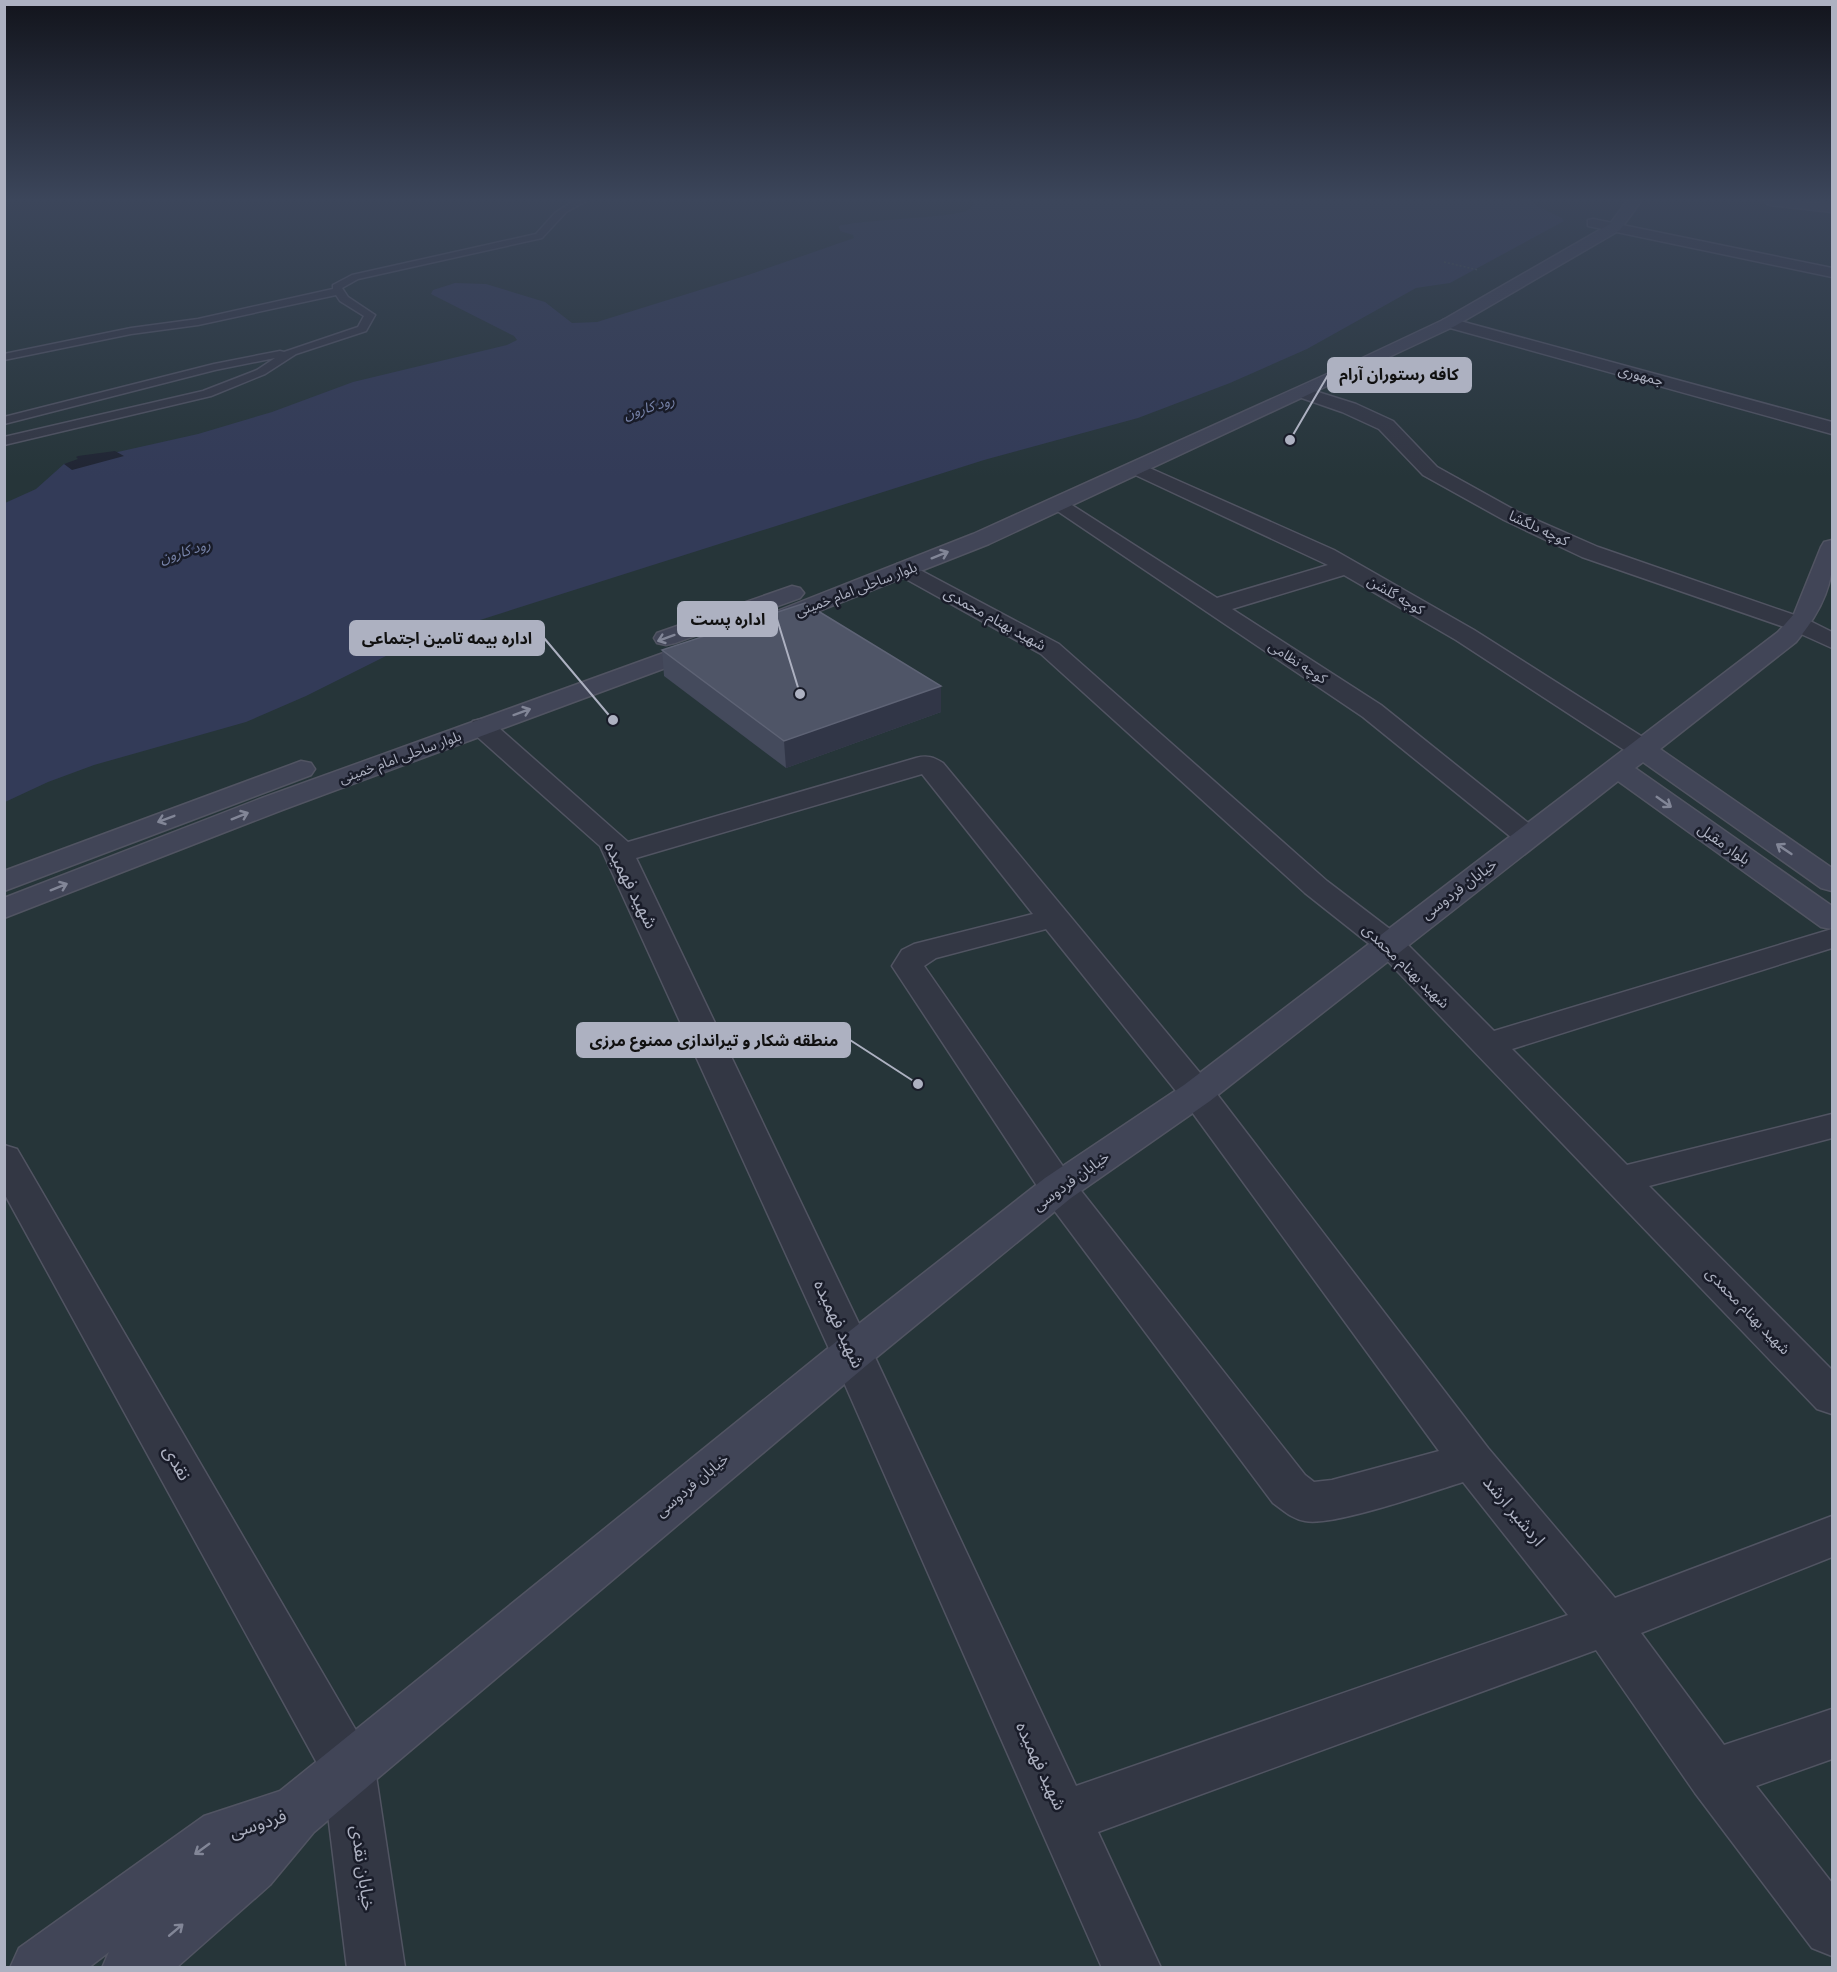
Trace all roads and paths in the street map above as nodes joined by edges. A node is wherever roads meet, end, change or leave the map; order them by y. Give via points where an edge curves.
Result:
1 (330, 293) edge
2 (340, 293) edge
3 (1485, 293) edge
4 (1438, 320) junction
5 (292, 352) junction
6 (4, 357) edge
7 (1302, 392) junction
8 (106, 395) junction
9 (127, 413) junction
10 (4, 421) edge
11 (1833, 428) edge
12 (5, 440) edge
13 (1136, 468) junction
14 (1057, 504) junction
15 (1833, 547) edge
16 (1347, 567) junction
17 (905, 569) junction
18 (1213, 607) junction
19 (1798, 624) junction
20 (1833, 641) edge
21 (478, 717) junction
22 (1629, 758) junction
23 (318, 762) dead end
24 (1527, 836) junction
25 (619, 854) junction
26 (4, 882) edge
27 (1833, 882) edge
28 (4, 909) edge
29 (1053, 918) junction
30 (1833, 920) edge
31 (1833, 938) edge
32 (1388, 943) junction
33 (1487, 1045) junction
34 (1197, 1093) junction
35 (1833, 1126) edge
36 (4, 1158) edge
37 (1619, 1180) junction
38 (1058, 1188) junction
39 (852, 1353) junction
40 (1828, 1386) edge
41 (1472, 1461) junction
42 (1833, 1536) edge
43 (1606, 1624) junction
44 (1833, 1734) edge
45 (349, 1768) junction
46 (1714, 1775) junction
47 (295, 1813) junction
48 (1064, 1817) junction
49 (1833, 1928) edge
50 (39, 1968) edge
51 (131, 1968) edge
52 (376, 1968) edge
53 (1132, 1968) edge

1 - 6 lane via 198,322 131,331
2 - 5 lane via 370,315 362,329
3 - 4 main road, بلوار ساحلی امام خمینی
4 - 7 main road, بلوار ساحلی امام خمینی
4 - 11 street, جمهوری
4 -> 21 main road, بلوار ساحلی امام خمینی via 956,529
5 - 8 lane
5 - 9 lane via 261,372 207,394
7 - 13 main road, بلوار ساحلی امام خمینی
7 - 19 street, کوچه دلگشا via 1386,425 1430,471 1511,516 1590,552
8 - 9 lane
8 - 10 lane
9 - 12 lane
13 - 14 main road, بلوار ساحلی امام خمینی
13 - 16 street, کوچه گلشن
17 -> 14 main road, بلوار ساحلی امام خمینی
14 - 18 street, کوچه نظامی
15 - 19 main road, خیابان فردوسی
16 - 18 street
16 - 22 street, کوچه گلشن via 1465,635
21 -> 17 main road, بلوار ساحلی امام خمینی via 833,599
17 - 32 street, شهید بهنام محمدی via 1050,649 1316,887
18 - 24 street, کوچه نظامی via 1372,711
19 - 20 street, کوچه دلگشا
19 - 22 main road, خیابان فردوسی via 1787,638
21 - 25 street, شهید فهمیده via 614,842
28 -> 21 main road, بلوار ساحلی امام خمینی via 272,804
22 - 24 main road, خیابان فردوسی
27 -> 22 main road, بلوار مقبل
22 -> 30 main road, بلوار مقبل
23 -> 26 main road, بلوار ساحلی امام خمینی
24 - 32 main road, خیابان فردوسی
25 - 29 street, اردشیر ارشد via 926,764
25 - 39 street, شهید فهمیده
29 - 34 street, اردشیر ارشد
29 - 38 street via 924,951 913,957 908,966
31 - 33 street
32 - 33 street, شهید بهنام محمدی
32 - 34 main road, خیابان فردوسی
33 - 37 street, شهید بهنام محمدی
34 - 38 main road, خیابان فردوسی
34 - 41 street, اردشیر ارشد
35 - 37 street
36 - 45 street, نقدی
37 - 40 street, شهید بهنام محمدی
38 - 39 main road, خیابان فردوسی
38 - 41 street via 1289,1489 1306,1502 1332,1500
39 - 45 main road, خیابان فردوسی
39 - 48 street, شهید فهمیده
41 - 43 street, اردشیر ارشد
42 - 43 street
43 - 46 street, اردشیر ارشد
43 - 48 street
44 - 46 street
45 - 47 main road, خیابان فردوسی
45 - 52 street, خیابان نقدی
46 - 49 street, اردشیر ارشد
47 -> 50 main road, فردوسی via 223,1835
51 -> 47 main road, فردوسی via 251,1866
48 - 53 street, شهید فهمیده

